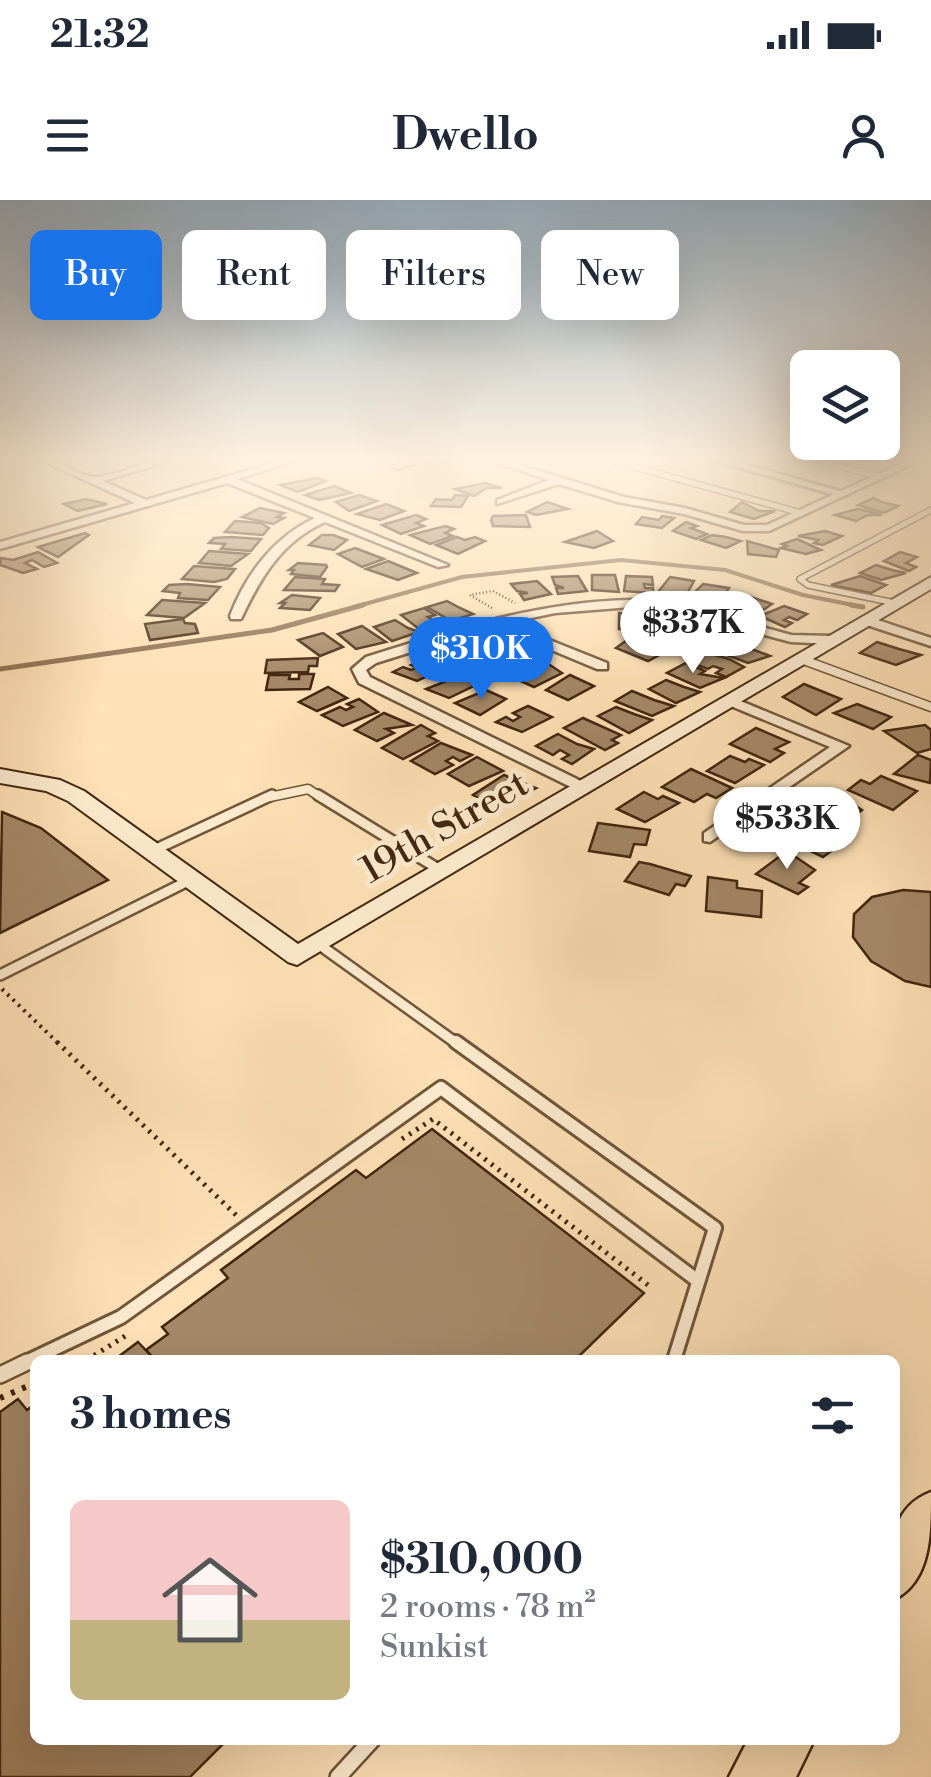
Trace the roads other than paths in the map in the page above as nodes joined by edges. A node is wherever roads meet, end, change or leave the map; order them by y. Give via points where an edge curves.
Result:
1 (43, 533) edge
2 (294, 533) edge
3 (361, 533) edge
4 (887, 533) edge
5 (1, 545) edge
6 (442, 565) dead end
7 (931, 582) edge
8 (895, 603) junction
9 (236, 616) dead end
10 (497, 617) junction
11 (866, 620) junction
12 (776, 638) junction
13 (833, 640) junction
14 (931, 642) edge
15 (797, 661) junction
16 (602, 666) dead end
17 (731, 701) junction
18 (931, 707) edge
19 (0, 776) edge
20 (583, 788) junction
21 (710, 837) dead end
22 (154, 850) junction
23 (440, 870) junction
24 (192, 878) junction
25 (318, 943) junction
26 (0, 975) edge
27 (698, 1281) junction
28 (42, 1355) edge
29 (676, 1355) edge
30 (30, 1361) edge
31 (0, 1375) edge
32 (931, 1518) edge
33 (900, 1564) edge
34 (367, 1745) edge
35 (781, 1745) edge
36 (338, 1777) edge
37 (760, 1777) edge

1 - 5 street
2 - 9 street via 247,590
3 - 6 street
4 - 8 lane via 800,578
7 - 8 main road, 19th Street
8 - 11 main road, 19th Street
10 - 12 street via 624,603 694,611
10 - 16 street
10 - 20 street via 359,669 364,680
11 - 13 main road, 19th Street
11 - 14 street
12 - 13 street
12 - 15 street
13 - 15 main road, 19th Street
15 - 17 main road, 19th Street
15 - 18 lane
17 - 20 main road, 19th Street
17 - 21 street via 841,746
19 - 22 main road via 76,796
20 - 23 main road, 19th Street
22 - 23 lane via 270,796 308,788
22 - 24 main road
23 - 25 main road, 19th Street
24 - 25 main road via 297,956
24 - 26 lane
25 - 27 lane via 714,1228
27 - 28 lane via 441,1088 120,1318
27 - 29 lane
30 - 31 lane
32 - 33 highway
34 - 36 lane
35 - 37 highway

